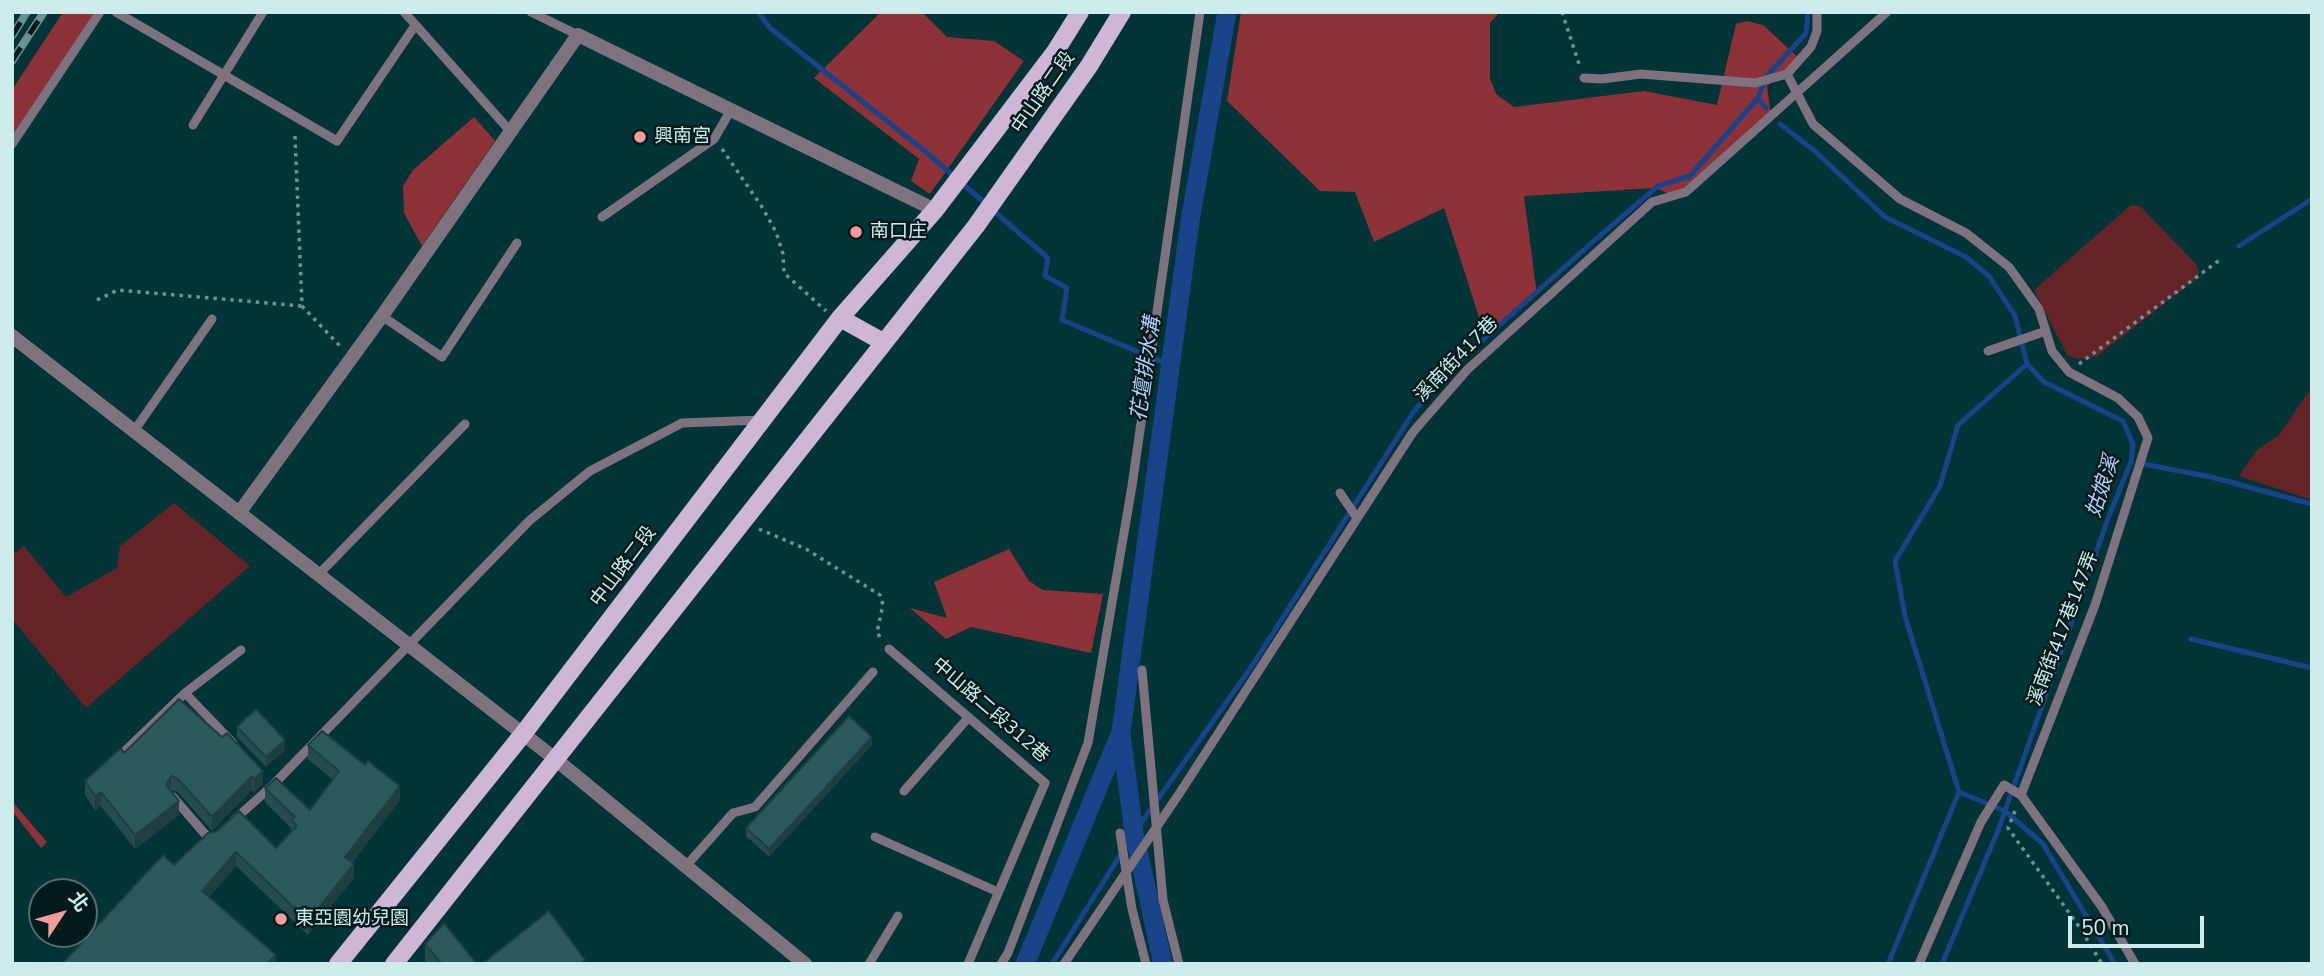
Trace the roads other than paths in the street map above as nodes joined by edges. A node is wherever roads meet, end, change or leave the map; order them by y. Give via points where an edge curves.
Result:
1 (100, 12) edge
2 (116, 12) edge
3 (263, 12) edge
4 (404, 12) edge
5 (531, 12) edge
6 (1080, 12) edge
7 (1122, 12) edge
8 (1200, 12) edge
9 (1816, 12) edge
10 (1887, 12) edge
11 (414, 27) junction
12 (578, 35) junction
13 (1787, 74) junction
14 (224, 75) junction
15 (1584, 78) road end
16 (1797, 93) junction
17 (731, 110) junction
18 (193, 125) dead end
19 (510, 132) junction
20 (12, 144) edge
21 (940, 204) junction
22 (602, 217) dead end
23 (517, 243) dead end
24 (382, 316) junction
25 (840, 318) junction
26 (212, 319) dead end
27 (2046, 331) junction
28 (12, 337) edge
29 (883, 342) junction
30 (1988, 351) dead end
31 (762, 419) junction
32 (465, 424) dead end
33 (134, 431) junction
34 (1340, 493) dead end
35 (239, 513) junction
36 (1357, 518) junction
37 (318, 575) junction
38 (407, 646) junction
39 (889, 649) road end
40 (241, 650) dead end
41 (1142, 670) dead end
42 (873, 672) dead end
43 (185, 693) junction
44 (968, 718) junction
45 (523, 734) junction
46 (237, 748) edge
47 (124, 752) edge
48 (554, 758) junction
49 (264, 776) edge
50 (272, 785) junction
51 (904, 792) dead end
52 (2021, 795) junction
53 (173, 797) edge
54 (1155, 828) junction
55 (1120, 833) dead end
56 (875, 837) dead end
57 (686, 866) junction
58 (1126, 869) junction
59 (998, 892) junction
60 (898, 916) dead end
61 (338, 964) edge
62 (394, 964) edge
63 (806, 964) edge
64 (869, 964) edge
65 (968, 964) edge
66 (1001, 964) edge
67 (1064, 964) edge
68 (1146, 964) edge
69 (1179, 964) edge
70 (1919, 964) edge
71 (2135, 964) edge

1 - 20 lane
2 - 14 lane
3 - 14 lane
4 - 11 lane
5 - 12 lane
6 - 21 main road, 中山路二段
7 - 29 main road, 中山路二段 via 976,226
8 - 66 lane via 1132,486 1088,743
9 - 13 lane via 1817,31 1811,47
10 - 16 lane, 溪南街417巷
11 - 14 lane via 337,141
11 - 19 lane
12 - 17 street
12 - 19 street
13 - 15 lane via 1755,83 1641,74
13 - 16 lane, 溪南街417巷147弄
14 - 18 lane
16 - 27 lane, 溪南街417巷147弄 via 1813,124 1900,199 1966,233 2010,267 2039,309
16 - 36 lane, 溪南街417巷 via 1686,192 1652,202 1467,370 1413,432
17 - 21 street
17 - 22 lane via 714,139
19 - 24 street
21 - 25 main road, 中山路二段
23 - 24 lane via 442,357
24 - 35 street
25 - 29 main road
25 - 31 main road, 中山路二段
26 - 33 lane
27 - 30 lane
27 - 52 lane, 溪南街417巷147弄 via 2052,351 2069,372 2118,398 2138,417 2148,438 2095,605
28 - 33 street
29 - 48 main road
31 - 38 lane via 682,423 590,471 529,521
31 - 45 main road, 中山路二段
32 - 37 lane
33 - 35 street
34 - 36 lane
35 - 37 street
36 - 54 lane, 溪南街417巷
37 - 38 street
38 - 45 street
38 - 50 lane
39 - 44 lane, 中山路二段312巷
40 - 43 lane
41 - 54 lane
42 - 57 lane via 755,807 733,813
43 - 46 lane
43 - 47 lane
44 - 51 lane
44 - 59 lane, 中山路二段312巷 via 1045,783
45 - 48 street
45 - 61 main road, 中山路二段
48 - 57 street
48 - 62 main road
49 - 50 lane
50 - 53 lane via 211,841
52 - 70 lane via 2004,785 1981,822
52 - 71 lane via 2102,907
54 - 58 lane, 溪南街417巷
54 - 69 lane via 1163,900
55 - 58 lane
56 - 59 lane
57 - 63 street
58 - 67 lane, 溪南街417巷
58 - 68 lane
59 - 65 lane, 中山路二段312巷
60 - 64 lane

